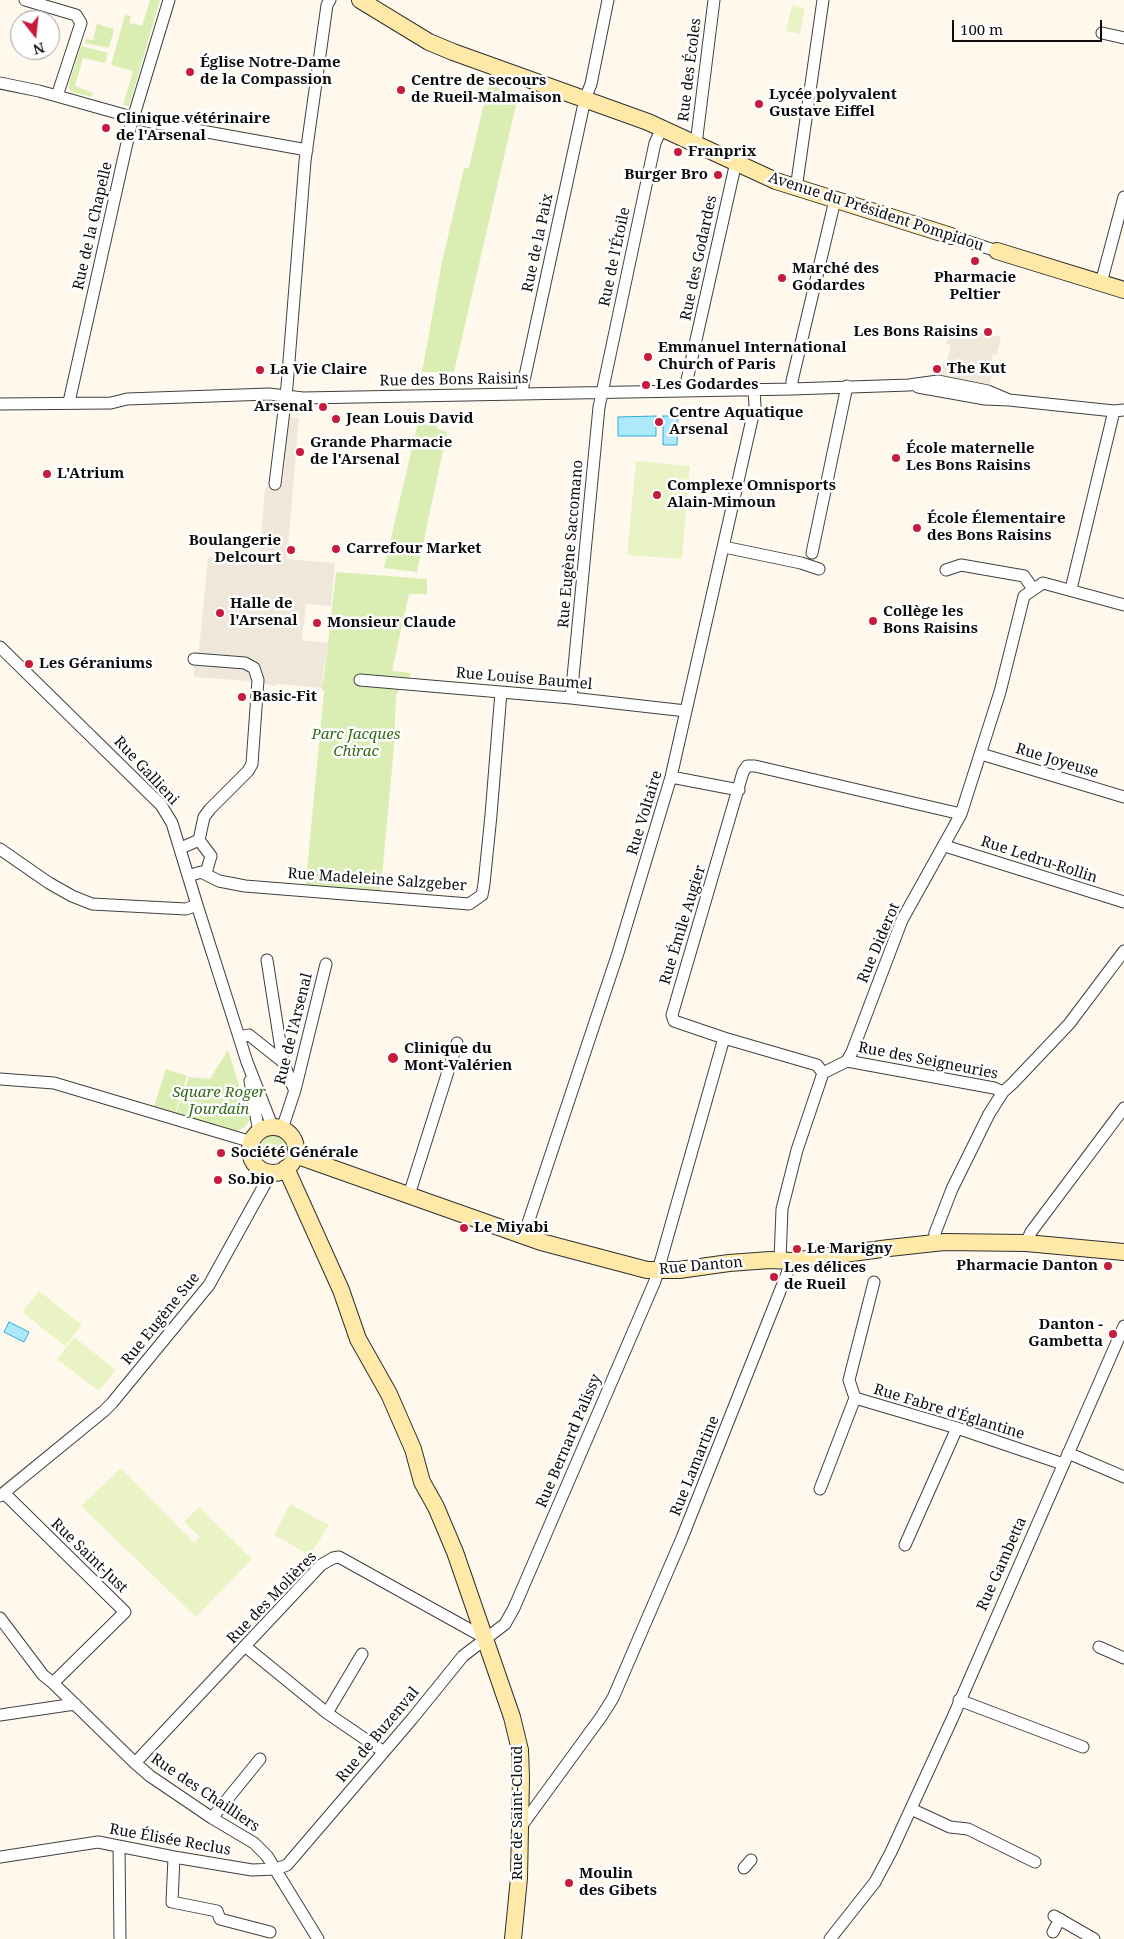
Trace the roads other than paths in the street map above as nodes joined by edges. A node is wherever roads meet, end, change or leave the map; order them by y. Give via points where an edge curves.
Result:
1 (25, 0) edge
2 (169, 0) edge
3 (330, 0) edge
4 (360, 0) edge
5 (608, 0) edge
6 (714, 0) edge
7 (823, 0) edge
8 (1102, 33) dead end
9 (1124, 38) edge
10 (0, 83) edge
11 (57, 96) junction
12 (585, 99) junction
13 (133, 118) junction
14 (662, 128) junction
15 (696, 144) junction
16 (307, 150) junction
17 (736, 162) junction
18 (796, 189) junction
19 (1124, 197) edge
20 (835, 200) junction
21 (951, 236) joint
22 (997, 251) joint
23 (1101, 283) junction
24 (1124, 290) edge
25 (847, 386) junction
26 (792, 388) junction
27 (754, 389) junction
28 (687, 390) junction
29 (601, 392) junction
30 (522, 394) junction
31 (68, 402) junction
32 (285, 402) junction
33 (0, 404) edge
34 (1119, 410) edge
35 (275, 484) dead end
36 (724, 547) junction
37 (812, 553) dead end
38 (819, 569) dead end
39 (946, 570) dead end
40 (1038, 586) junction
41 (1072, 589) junction
42 (1124, 605) edge
43 (0, 647) edge
44 (194, 659) dead end
45 (360, 680) dead end
46 (501, 692) junction
47 (571, 698) junction
48 (686, 710) junction
49 (981, 754) junction
50 (672, 777) junction
51 (739, 790) junction
52 (1124, 797) edge
53 (961, 814) junction
54 (199, 840) junction
55 (944, 846) junction
56 (181, 848) junction
57 (0, 849) edge
58 (206, 873) junction
59 (188, 876) junction
60 (1124, 902) edge
61 (197, 905) junction
62 (1124, 950) edge
63 (267, 960) dead end
64 (326, 964) dead end
65 (239, 1037) junction
66 (724, 1038) junction
67 (457, 1043) dead end
68 (847, 1061) junction
69 (282, 1062) junction
70 (823, 1073) junction
71 (0, 1079) edge
72 (295, 1090) junction
73 (1003, 1092) junction
74 (1124, 1108) edge
75 (266, 1133) junction
76 (284, 1166) junction
77 (409, 1195) junction
78 (524, 1235) junction
79 (934, 1243) junction
80 (1026, 1244) junction
81 (1124, 1252) edge
82 (786, 1261) junction
83 (658, 1271) junction
84 (874, 1282) dead end
85 (1124, 1326) edge
86 (855, 1398) junction
87 (957, 1428) junction
88 (1068, 1453) junction
89 (1062, 1464) junction
90 (1124, 1477) edge
91 (820, 1489) dead end
92 (2, 1495) edge
93 (905, 1545) dead end
94 (0, 1618) edge
95 (506, 1622) joint
96 (485, 1638) junction
97 (246, 1647) junction
98 (1099, 1647) dead end
99 (362, 1654) dead end
100 (1124, 1658) edge
101 (53, 1683) junction
102 (959, 1700) junction
103 (75, 1704) junction
104 (327, 1713) junction
105 (0, 1715) edge
106 (1083, 1747) dead end
107 (384, 1752) junction
108 (260, 1759) dead end
109 (135, 1763) junction
110 (521, 1798) junction
111 (541, 1798) junction
112 (909, 1812) junction
113 (212, 1818) junction
114 (520, 1828) junction
115 (119, 1847) junction
116 (0, 1857) edge
117 (174, 1857) junction
118 (1035, 1862) dead end
119 (276, 1870) junction
120 (270, 1932) dead end
121 (1053, 1932) dead end
122 (120, 1939) edge
123 (318, 1939) edge
124 (513, 1939) edge
125 (830, 1939) edge
126 (1094, 1939) edge

1 - 11 street via 76,15 81,23
2 - 13 street, Rue de la Chapelle
3 - 16 street
4 - 12 street, Avenue du Président Pompidou via 429,42
5 - 12 street, Rue de la Paix via 592,81
6 - 15 street, Rue des Écoles
7 - 18 street
8 - 9 street
10 - 11 street
11 - 13 street
12 - 14 street, Avenue du Président Pompidou
12 - 30 street, Rue de la Paix
13 - 16 street
13 - 31 street, Rue de la Chapelle
14 - 15 street, Avenue du Président Pompidou
14 - 29 street, Rue de l'Étoile via 655,143
15 - 17 street, Avenue du Président Pompidou
16 - 32 street
17 - 18 street, Avenue du Président Pompidou
17 - 28 street, Rue des Godardes
18 - 20 street, Avenue du Président Pompidou
19 - 23 street
20 - 21 street, Avenue du Président Pompidou
20 - 26 street
21 - 22 street, Avenue du Président Pompidou
22 - 23 street, Avenue du Président Pompidou
23 - 24 street, Avenue du Président Pompidou
25 - 26 street, Rue des Bons Raisins
25 - 34 street, Rue des Bons Raisins via 909,385 985,399
25 - 37 street
26 - 27 street, Rue des Bons Raisins
27 - 28 street, Rue des Bons Raisins
27 - 36 street, Rue Voltaire via 755,406
28 - 29 street, Rue des Bons Raisins
29 - 30 street, Rue des Bons Raisins
29 - 47 street, Rue Eugène Saccomano
30 - 32 street, Rue des Bons Raisins via 303,398
31 - 32 street, Rue des Bons Raisins via 111,403 127,399 252,395
31 - 33 street, Rue des Bons Raisins
32 - 35 street
34 - 41 street
36 - 38 street
36 - 48 street, Rue Voltaire
39 - 40 street via 961,565 1024,576
40 - 41 street
40 - 49 street, Rue Diderot via 1024,596
41 - 42 street
43 - 56 street, Rue Gallieni via 161,805 172,822
44 - 54 street via 246,663 254,668 258,680 252,764 204,817
45 - 46 street, Rue Louise Baumel
46 - 47 street, Rue Louise Baumel
46 - 58 street, Rue Madeleine Salzgeber via 484,884 482,895 469,904 245,886 219,881
47 - 48 street, Rue Louise Baumel
48 - 50 street, Rue Voltaire
49 - 52 street, Rue Joyeuse
49 - 53 street, Rue Diderot
50 - 51 street
50 - 78 street, Rue Voltaire
51 - 53 street, Rue Émile Augier via 743,772 747,766 754,766
51 - 66 street, Rue Émile Augier via 672,1015 674,1021
53 - 55 street, Rue Diderot
54 - 56 street
54 - 58 street via 210,856
55 - 60 street, Rue Ledru-Rollin
55 - 68 street, Rue Diderot via 902,920
56 - 59 street, Rue Gallieni
57 - 61 street via 50,883 92,904 186,908
58 - 59 street
59 - 61 street, Rue Gallieni
61 - 65 street, Rue Gallieni
62 - 73 street via 1069,1024
63 - 69 street
64 - 72 street, Rue de l'Arsenal
65 - 69 street via 249,1035
65 - 75 street, Rue Gallieni
66 - 70 street via 817,1065
66 - 83 street
67 - 77 street
68 - 70 street
68 - 73 street, Rue des Seigneuries
69 - 72 street
70 - 82 street via 797,1150 782,1209
71 - 75 street via 54,1083
72 - 75 street, Rue de l'Arsenal
73 - 79 street via 952,1189
74 - 80 street via 1031,1232
75 - 76 street via 288,1133 293,1140
75 - 76 street via 250,1152 254,1163 260,1169
76 - 77 street, Rue Danton
76 - 92 street, Rue Eugène Sue via 209,1286 112,1403
76 - 96 street, Rue de Saint-Cloud via 341,1290 358,1338 389,1394 413,1450 426,1490 456,1552
77 - 78 street, Rue Danton
78 - 83 street, Rue Danton via 626,1266
79 - 80 street, Rue Danton
79 - 82 street, Rue Danton
80 - 81 street, Rue Danton
82 - 83 street, Rue Danton via 728,1263
82 - 111 street, Rue Lamartine via 682,1538 621,1679 605,1710
83 - 95 street, Rue Bernard Palissy
84 - 86 street, Rue Fabre d'Églantine via 849,1380
85 - 88 street, Rue Gambetta
86 - 87 street, Rue Fabre d'Églantine
86 - 91 street
87 - 89 street, Rue Fabre d'Églantine
87 - 93 street
88 - 89 street, Rue Gambetta
88 - 90 street
89 - 102 street, Rue Gambetta
92 - 101 street, Rue Saint-Just via 125,1612
94 - 101 street, Rue des Chailliers via 43,1675
95 - 96 street, Rue de Buzenval
96 - 97 street, Rue des Molières via 339,1557 321,1565
96 - 107 street, Rue de Buzenval via 463,1656
96 - 110 street, Rue de Saint-Cloud via 520,1750
97 - 104 street
97 - 109 street, Rue des Molières
98 - 100 street
99 - 104 street
101 - 103 street, Rue des Chailliers
102 - 106 street
102 - 112 street, Rue Gambetta
103 - 105 street
103 - 109 street, Rue des Chailliers
104 - 107 street
107 - 119 street, Rue de Buzenval via 287,1865
108 - 113 street
109 - 113 street, Rue des Chailliers
110 - 111 street via 528,1802
110 - 114 street, Rue de Saint-Cloud
111 - 114 street, Rue Lamartine
112 - 118 street via 968,1829
112 - 125 street, Rue Gambetta via 875,1882
113 - 119 street, Rue des Chailliers via 254,1843
114 - 124 street, Rue de Saint-Cloud
115 - 116 street, Rue Élisée Reclus via 92,1843
115 - 117 street, Rue Élisée Reclus
115 - 122 street
117 - 119 street, Rue Élisée Reclus via 252,1870
117 - 120 street via 172,1902 217,1911 220,1919
119 - 123 street, Rue des Chailliers
121 - 126 street via 1057,1918

